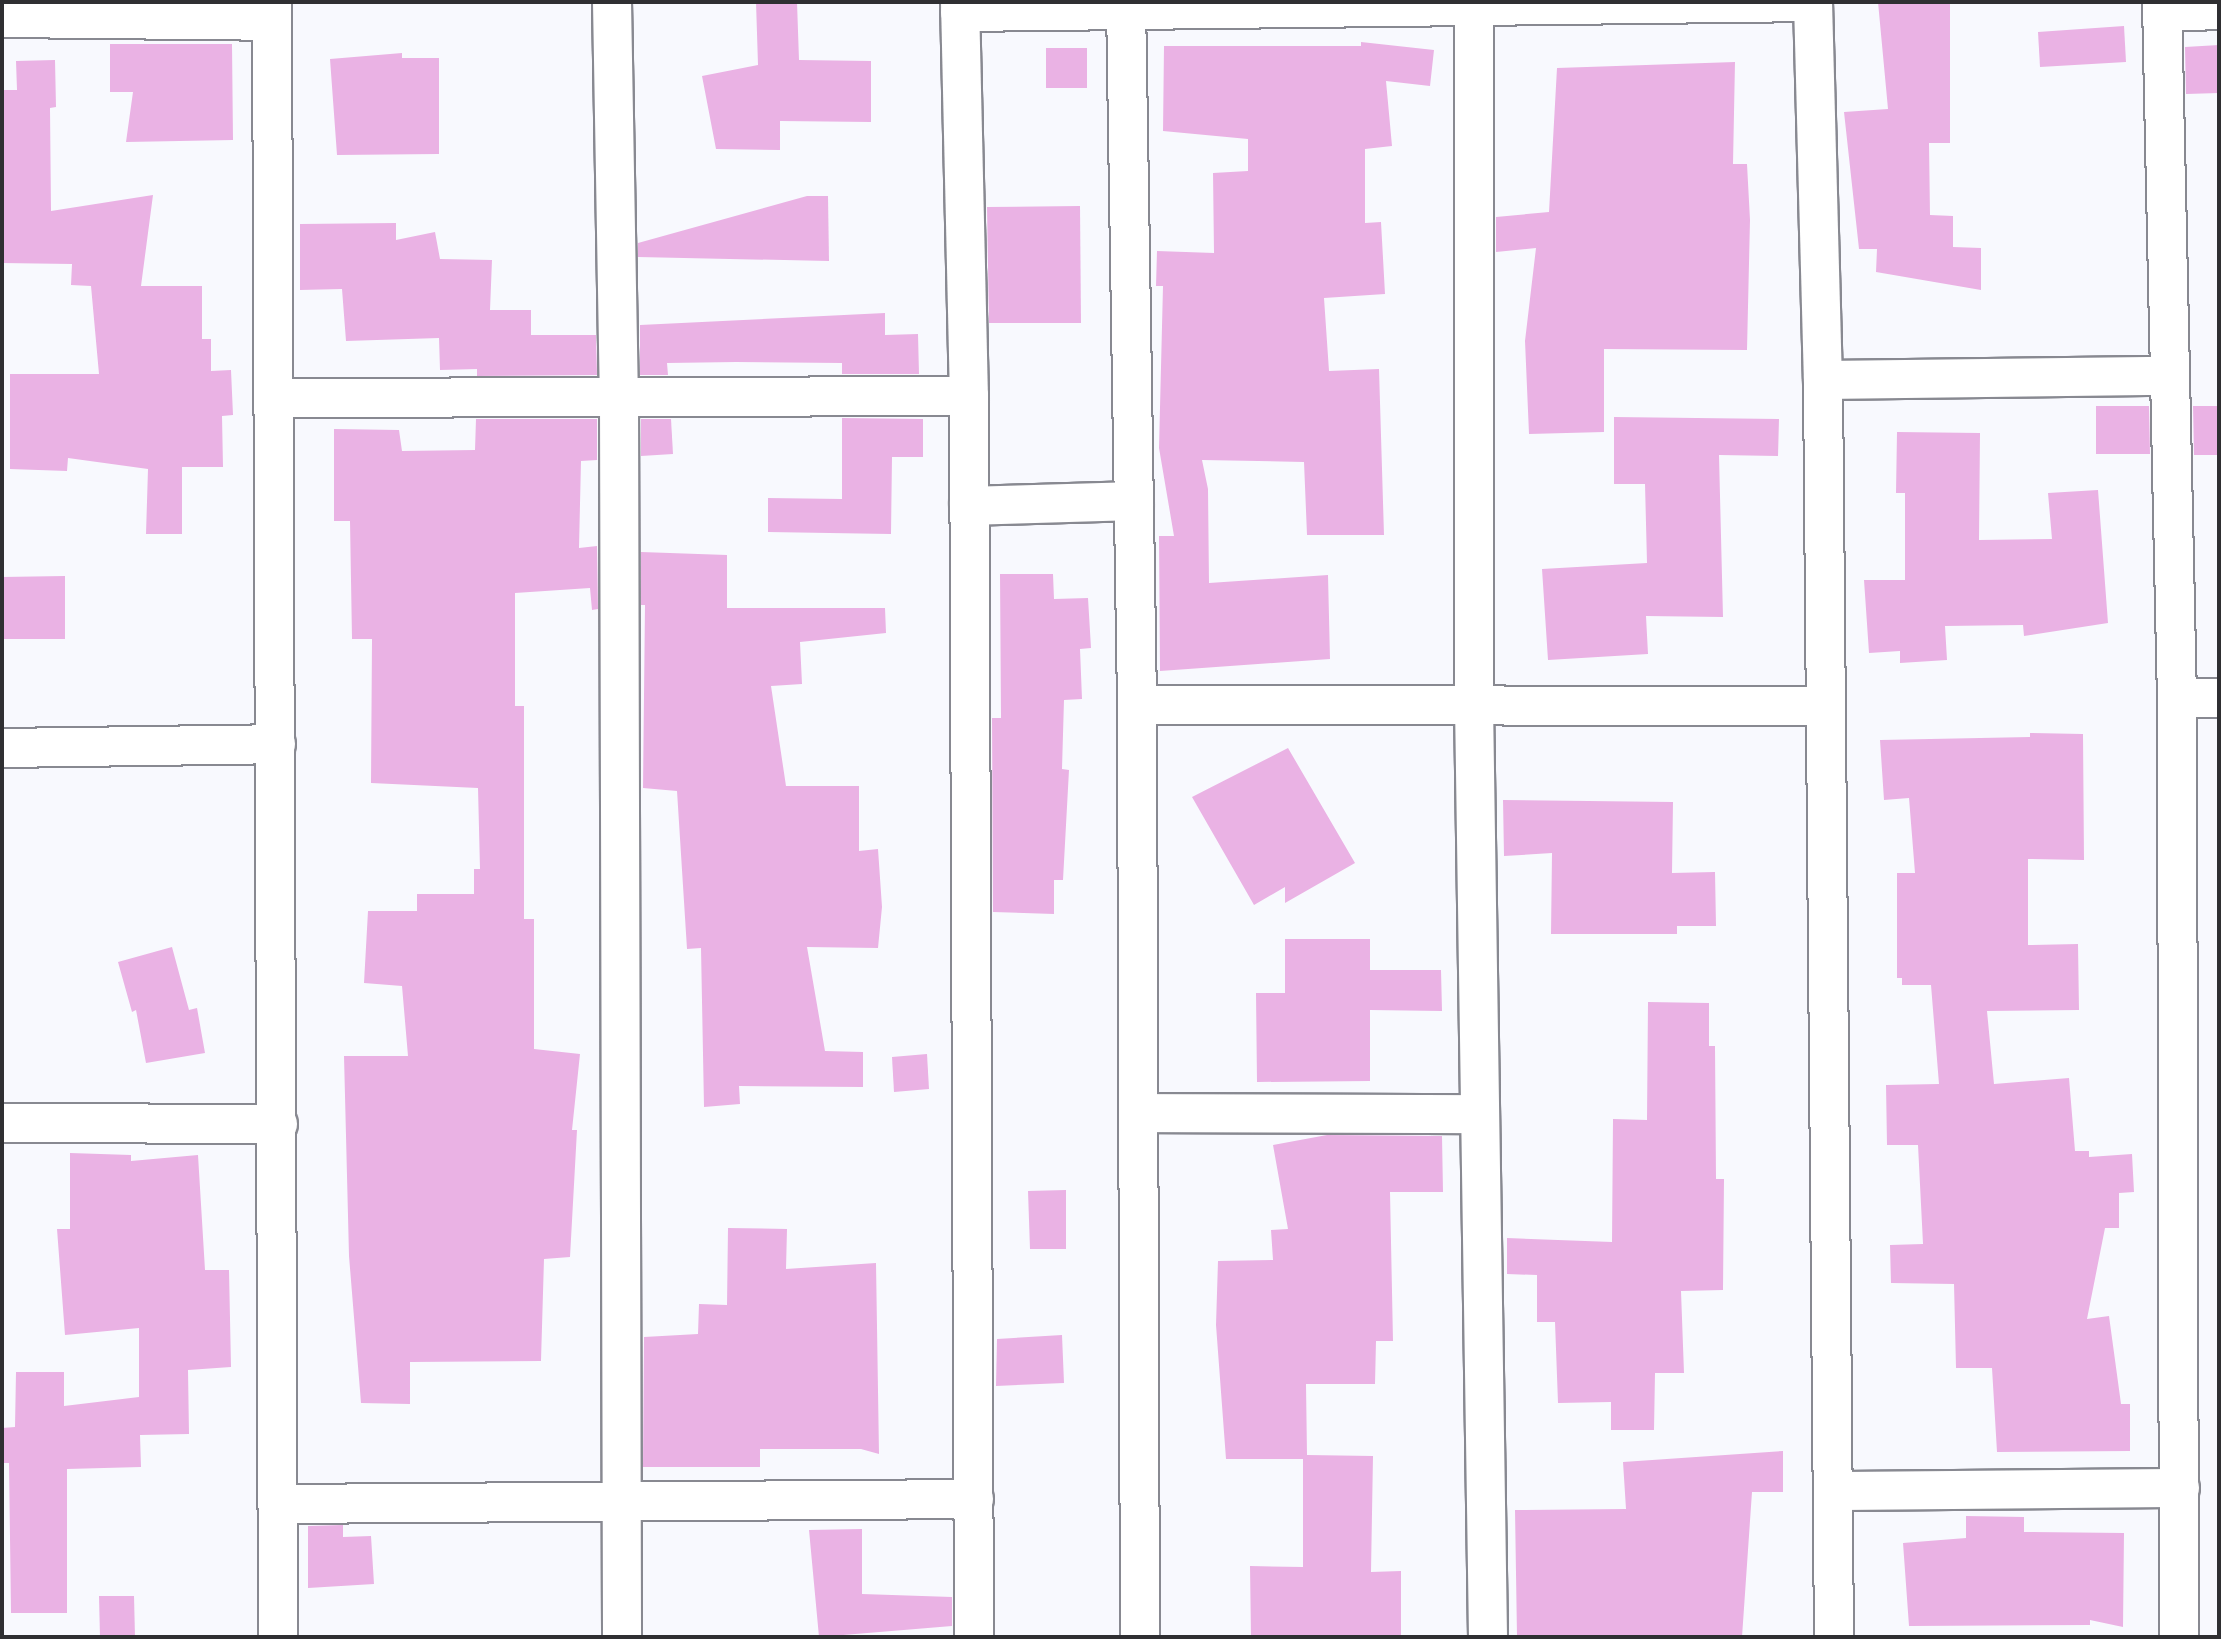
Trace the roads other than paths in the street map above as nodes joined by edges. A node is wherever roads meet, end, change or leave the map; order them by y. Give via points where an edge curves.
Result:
1 (612, 2) edge
2 (1813, 2) edge
3 (1474, 5) edge
4 (1126, 6) edge
5 (960, 7) edge
6 (2162, 7) edge
7 (2219, 10) edge
8 (272, 12) edge
9 (2, 18) edge
10 (2169, 376) junction
11 (1823, 380) junction
12 (969, 396) junction
13 (274, 398) junction
14 (618, 399) junction
15 (1134, 501) junction
16 (969, 506) junction
17 (2178, 698) junction
18 (2219, 698) edge
19 (1137, 705) junction
20 (1474, 705) junction
21 (1825, 706) junction
22 (276, 744) junction
23 (2, 748) edge
24 (1139, 1113) junction
25 (1480, 1114) junction
26 (2, 1124) edge
27 (278, 1124) junction
28 (2180, 1488) junction
29 (1835, 1492) junction
30 (974, 1499) junction
31 (279, 1504) junction
32 (621, 1504) junction
33 (278, 1637) edge
34 (622, 1637) edge
35 (974, 1637) edge
36 (1140, 1637) edge
37 (1488, 1637) edge
38 (1834, 1637) edge
39 (2179, 1637) edge

1 - 14 street
2 - 3 street
2 - 11 street
3 - 4 street
3 - 20 street
4 - 5 street
4 - 15 street
5 - 12 street
6 - 7 street
6 - 10 street
8 - 9 street
8 - 13 street
10 - 11 street
10 - 17 street
11 - 21 street
12 - 14 street
12 - 16 street
13 - 14 street
13 - 22 street
14 - 32 street
15 - 16 street
15 - 19 street
16 - 30 street
17 - 18 street
17 - 28 street
19 - 20 street
19 - 24 street
20 - 21 street
20 - 25 street
21 - 29 street
22 - 23 street
22 - 27 street
24 - 25 street
24 - 36 street
25 - 37 street
26 - 27 street
27 - 31 street
28 - 29 street
28 - 39 street
29 - 38 street
30 - 32 street
30 - 35 street
31 - 32 street
31 - 33 street
32 - 34 street

